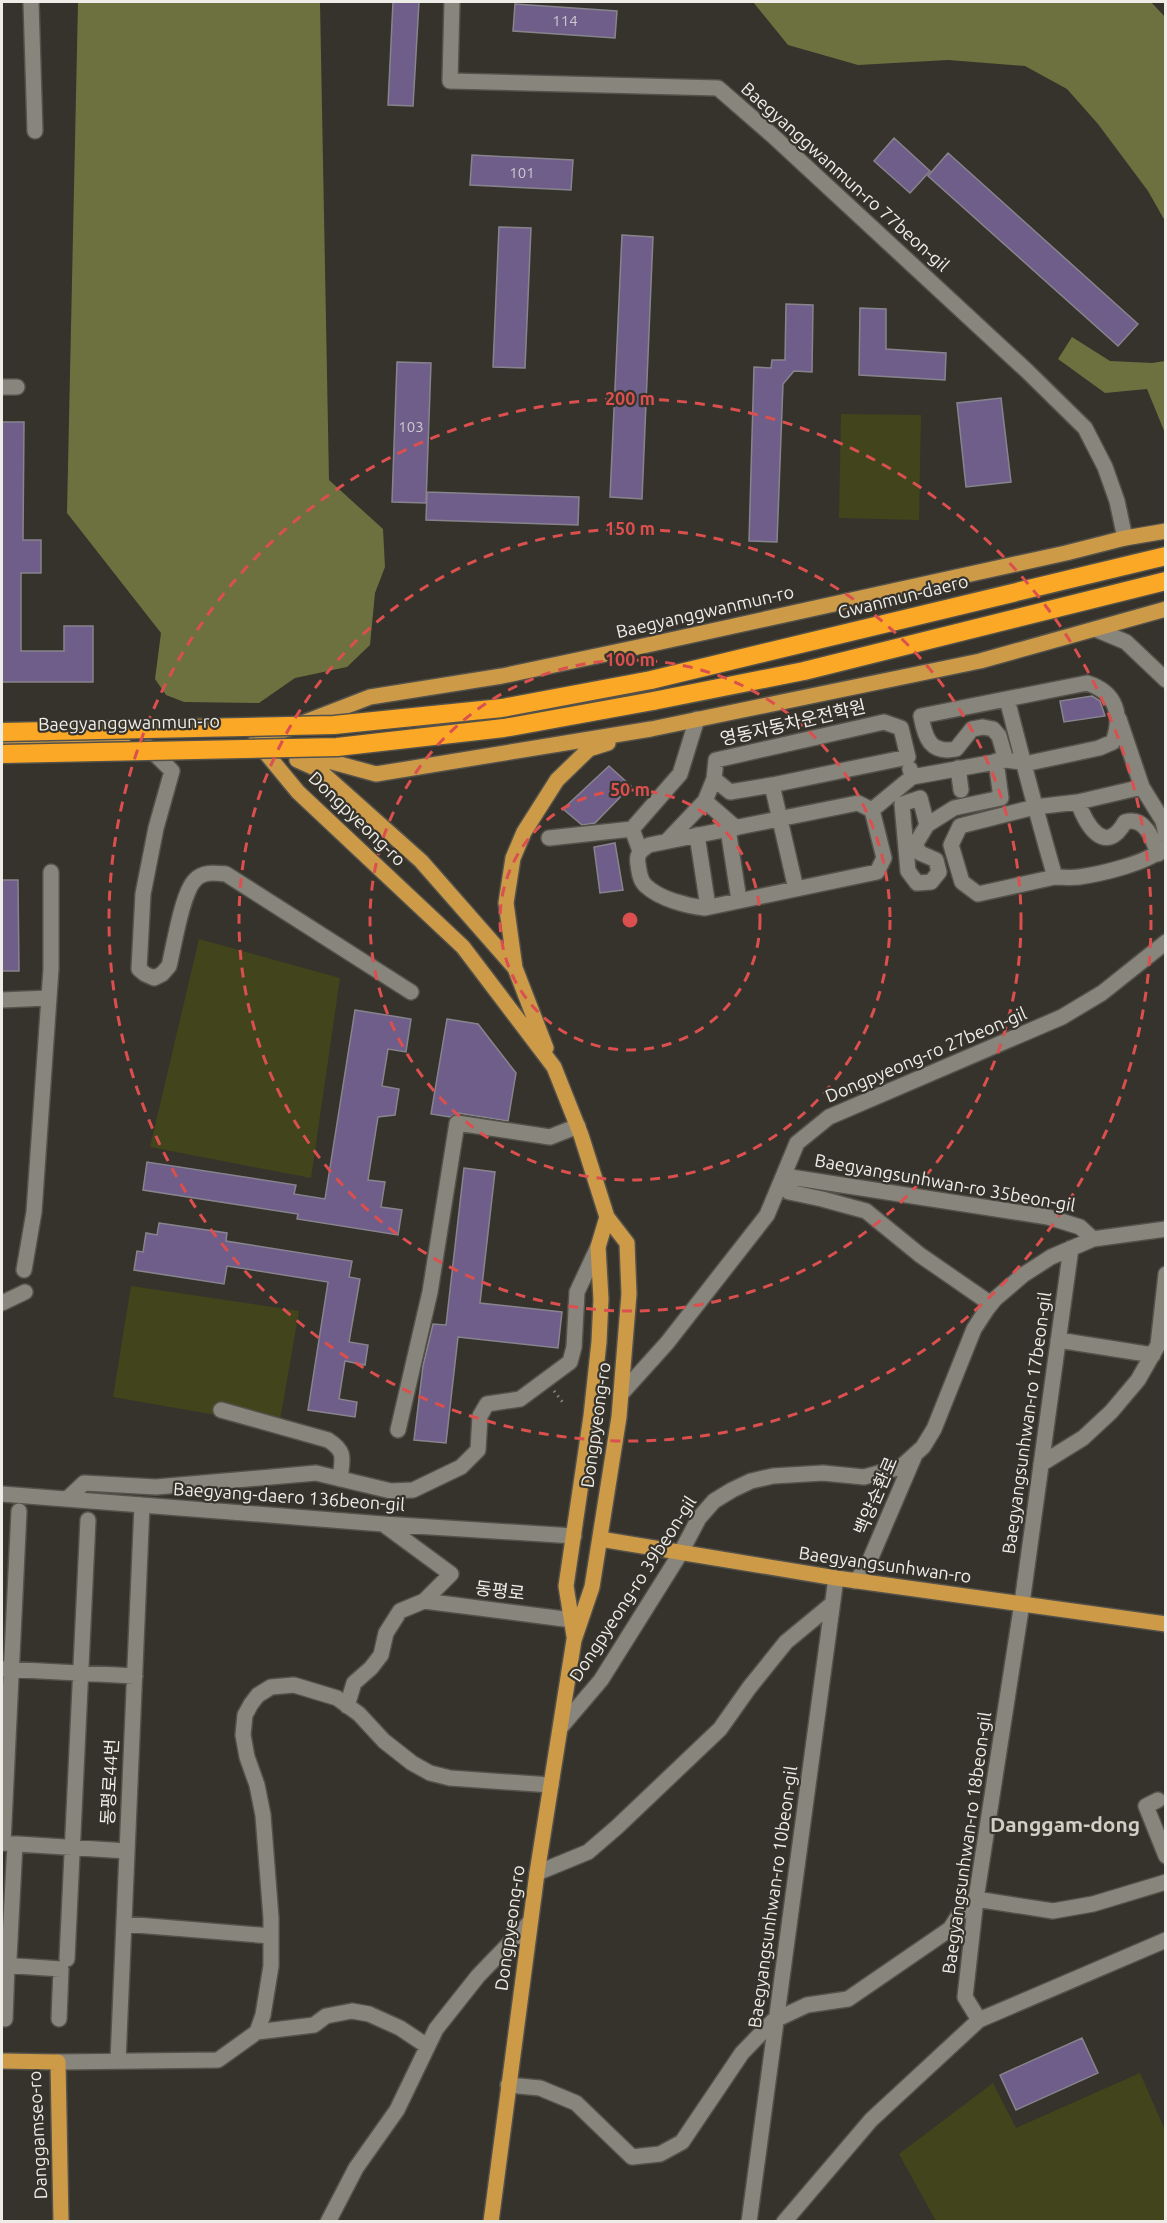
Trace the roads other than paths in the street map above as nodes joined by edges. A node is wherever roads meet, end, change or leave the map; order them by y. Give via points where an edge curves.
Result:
1 (31, 2) edge
2 (452, 2) edge
3 (35, 131) dead end
4 (1166, 531) edge
5 (1125, 538) junction
6 (1166, 556) edge
7 (1166, 581) edge
8 (1166, 609) edge
9 (1095, 629) junction
10 (1166, 680) edge
11 (1007, 699) junction
12 (1118, 713) junction
13 (698, 719) junction
14 (651, 729) junction
15 (2, 732) edge
16 (256, 741) junction
17 (144, 742) junction
18 (2, 744) edge
19 (2, 754) edge
20 (908, 757) junction
21 (1001, 760) junction
22 (1023, 762) junction
23 (958, 768) junction
24 (912, 777) junction
25 (714, 779) junction
26 (772, 785) junction
27 (1142, 787) junction
28 (961, 790) dead end
29 (705, 801) junction
30 (1078, 802) junction
31 (1035, 807) junction
32 (872, 810) junction
33 (780, 819) junction
34 (927, 825) junction
35 (632, 828) junction
36 (732, 828) junction
37 (1166, 835) edge
38 (697, 836) junction
39 (549, 838) dead end
40 (668, 841) junction
41 (1162, 850) edge
42 (640, 851) junction
43 (51, 872) dead end
44 (1055, 877) junction
45 (796, 889) junction
46 (739, 900) junction
47 (708, 907) junction
48 (1166, 942) edge
49 (515, 968) junction
50 (411, 992) dead end
51 (48, 998) junction
52 (2, 1000) edge
53 (554, 1067) junction
54 (578, 1126) junction
55 (784, 1176) junction
56 (608, 1217) junction
57 (1166, 1229) edge
58 (1093, 1239) junction
59 (598, 1247) junction
60 (1071, 1248) junction
61 (24, 1270) dead end
62 (1166, 1274) edge
63 (25, 1292) dead end
64 (2, 1304) edge
65 (991, 1304) junction
66 (1058, 1340) junction
67 (1153, 1355) junction
68 (621, 1394) junction
69 (221, 1410) dead end
70 (398, 1430) dead end
71 (914, 1457) junction
72 (1041, 1464) junction
73 (340, 1479) junction
74 (2, 1494) edge
75 (67, 1499) junction
76 (142, 1505) junction
77 (19, 1511) dead end
78 (88, 1520) dead end
79 (383, 1524) junction
80 (574, 1536) junction
81 (600, 1539) junction
82 (680, 1554) junction
83 (836, 1578) junction
84 (855, 1581) junction
85 (424, 1601) junction
86 (1022, 1603) junction
87 (832, 1604) junction
88 (572, 1620) junction
89 (1166, 1624) edge
90 (574, 1640) junction
91 (7, 1669) edge
92 (81, 1673) junction
93 (135, 1676) junction
94 (347, 1706) junction
95 (561, 1727) junction
96 (551, 1785) junction
97 (1158, 1800) dead end
98 (7, 1843) edge
99 (73, 1847) junction
100 (127, 1851) junction
101 (1166, 1856) edge
102 (537, 1873) junction
103 (1166, 1882) edge
104 (976, 1899) junction
105 (530, 1922) junction
106 (124, 1924) junction
107 (271, 1936) junction
108 (1166, 1940) edge
109 (67, 1959) dead end
110 (6, 1963) edge
111 (5, 2019) dead end
112 (59, 2019) dead end
113 (776, 2019) junction
114 (979, 2020) junction
115 (257, 2032) junction
116 (427, 2046) junction
117 (2, 2061) edge
118 (118, 2061) junction
119 (58, 2062) junction
120 (508, 2085) junction
121 (61, 2222) edge
122 (328, 2222) edge
123 (491, 2222) edge
124 (749, 2222) edge
125 (784, 2222) edge

1 - 3 street
2 - 5 street, Baegyanggwanmun-ro 77beon-gil via 450,81 718,88 1085,428 1108,475
4 - 5 main road, Baegyanggwanmun-ro
5 - 16 main road, Baegyanggwanmun-ro via 502,676 370,698
6 - 15 highway, Gwanmun-daero, bridge via 651,680 502,708 334,725
7 - 19 highway, bridge via 804,671 504,728 337,747
8 - 9 main road, Baegyanggwanmun-ro
9 - 10 street via 1126,642
9 - 13 main road, Baegyanggwanmun-ro via 980,661
11 - 12 street via 1087,683 1100,687
11 - 21 street via 921,716 931,745 944,751 956,749 972,729 993,729 999,736
11 - 22 street
12 - 22 street via 1113,742
12 - 27 street
13 - 14 main road, Baegyanggwanmun-ro
13 - 35 street, 영동자동차운전학원 via 680,774
14 - 16 main road, Baegyanggwanmun-ro via 376,774
14 - 49 main road via 589,749 557,780 524,832 513,858 506,903
16 - 17 main road, Baegyanggwanmun-ro
16 - 49 main road, Dongpyeong-ro via 319,770 422,861
16 - 53 main road, Dongpyeong-ro via 298,792 463,947
17 - 18 main road, Baegyanggwanmun-ro
17 - 50 street via 172,771 142,894 139,969 154,978 169,966 187,892 196,878 211,872 226,874
20 - 24 street, 영동자동차운전학원
20 - 25 street, 영동자동차운전학원 via 901,728 884,722 716,760
20 - 26 street
21 - 22 street
21 - 23 street
21 - 34 street via 1001,798 954,808
22 - 31 street
23 - 24 street
23 - 28 street
24 - 32 street
25 - 26 street via 730,792
25 - 29 street, 영동자동차운전학원
26 - 33 street
27 - 30 street
27 - 37 street via 1163,821
29 - 36 street
29 - 40 street, 영동자동차운전학원
30 - 31 street
30 - 41 street via 1083,817 1101,837 1110,837 1131,820 1141,825
31 - 44 street
31 - 44 street via 960,826 951,845 955,864 962,882 978,894
32 - 33 street, 영동자동차운전학원 via 858,803
32 - 45 street via 884,858 877,872
33 - 36 street, 영동자동차운전학원
33 - 45 street
34 - 34 street via 921,798 902,804 908,871 917,884 931,882 939,872 936,860 920,853 915,845
35 - 39 street
35 - 42 street
36 - 38 street, 영동자동차운전학원
36 - 46 street
38 - 40 street, 영동자동차운전학원
38 - 47 street
40 - 42 street, 영동자동차운전학원
41 - 44 street via 1143,861 1077,878
42 - 47 street via 637,860 645,886 685,906
43 - 51 street
45 - 46 street
46 - 47 street
48 - 55 street, Dongpyeong-ro 27beon-gil via 1102,993 1062,1017 829,1117 797,1143
49 - 53 main road
51 - 52 street
51 - 61 street via 34,1212
53 - 54 main road, Dongpyeong-ro
54 - 56 main road, Dongpyeong-ro
54 - 70 street via 550,1137 457,1123 430,1292
55 - 58 street, Baegyangsunhwan-ro 35beon-gil via 1048,1217 1080,1227
55 - 65 street via 789,1192 866,1212
55 - 68 street, Dongpyeong-ro 27beon-gil via 767,1215 667,1343
56 - 59 main road, Dongpyeong-ro
56 - 68 main road, Dongpyeong-ro via 627,1243 629,1294
57 - 58 street
58 - 60 street, Dongpyeong-ro 39beon-gil
59 - 73 street via 577,1292 570,1362 520,1399 487,1404 480,1416 478,1450 461,1467 413,1490 391,1491
59 - 80 main road, Dongpyeong-ro via 599,1342
60 - 65 street, Dongpyeong-ro 39beon-gil via 1023,1275
60 - 66 street, Baegyangsunhwan-ro 17beon-gil
62 - 67 street via 1158,1345
63 - 64 street
65 - 71 street, Dongpyeong-ro 39beon-gil via 974,1329 934,1429
66 - 67 street
66 - 72 street, Baegyangsunhwan-ro 17beon-gil
67 - 72 street via 1111,1412 1083,1438
68 - 81 main road, Dongpyeong-ro
69 - 73 street via 328,1440 342,1454
71 - 82 street, Dongpyeong-ro 39beon-gil via 901,1467 864,1477 795,1473 751,1481 706,1508
71 - 84 street, 백양순환로 via 866,1569
72 - 86 street, Baegyangsunhwan-ro 17beon-gil
73 - 75 street via 315,1473 156,1486 84,1483
74 - 75 street, Baegyang-daero 136beon-gil
75 - 76 street, Baegyang-daero 136beon-gil
76 - 79 street, Baegyang-daero 136beon-gil
76 - 93 street, 동평로44번
77 - 91 street
78 - 92 street
79 - 80 street, Baegyang-daero 136beon-gil
79 - 85 street via 451,1574
80 - 88 main road, Dongpyeong-ro via 566,1586
81 - 82 main road, Baegyangsunhwan-ro
81 - 90 main road, Dongpyeong-ro via 592,1587
82 - 83 main road, Baegyangsunhwan-ro
82 - 95 street, Dongpyeong-ro 39beon-gil via 601,1680
83 - 84 main road, Baegyangsunhwan-ro
83 - 87 street, Baegyangsunhwan-ro 10beon-gil
84 - 86 main road, Baegyangsunhwan-ro
85 - 88 street, 동평로
85 - 94 street via 400,1611 386,1633 381,1655 354,1683
86 - 89 main road, Baegyangsunhwan-ro
86 - 104 street, Baegyangsunhwan-ro 18beon-gil
87 - 102 street via 786,1642 720,1729 616,1827 582,1855
87 - 113 street, Baegyangsunhwan-ro 10beon-gil
88 - 90 main road, Dongpyeong-ro
90 - 95 main road, Dongpyeong-ro
91 - 92 street
91 - 98 street
92 - 93 street
92 - 99 street
93 - 100 street, 동평로44번
94 - 96 street via 384,1741 430,1773 450,1778
94 - 107 street via 318,1691 286,1684 258,1695 245,1715 243,1735 263,1815
95 - 96 main road, Dongpyeong-ro
96 - 102 main road, Dongpyeong-ro
97 - 101 street via 1146,1806
98 - 99 street
98 - 110 street
99 - 100 street
99 - 109 street
100 - 106 street, 동평로44번
102 - 105 main road, Dongpyeong-ro
103 - 104 street via 1093,1904 1053,1911
104 - 113 street via 967,1902 950,1929 848,1999 807,2005
104 - 114 street, Baegyangsunhwan-ro 18beon-gil via 965,1997
105 - 116 street via 478,1976
105 - 120 main road, Dongpyeong-ro
106 - 107 street
106 - 118 street, 동평로44번
107 - 115 street via 271,1966
108 - 114 street
110 - 111 street
110 - 112 street via 61,1969
113 - 120 street via 742,2053 682,2142 660,2154 632,2157 576,2103 540,2088
113 - 124 street, Baegyangsunhwan-ro 10beon-gil
114 - 125 street via 871,2120
115 - 116 street via 314,2025 326,2016 352,2011 399,2028
115 - 118 street via 218,2060
116 - 122 street via 397,2110 356,2168
117 - 119 main road, Danggamseo-ro
118 - 119 street
119 - 121 main road, Danggamseo-ro
120 - 123 main road, Dongpyeong-ro

